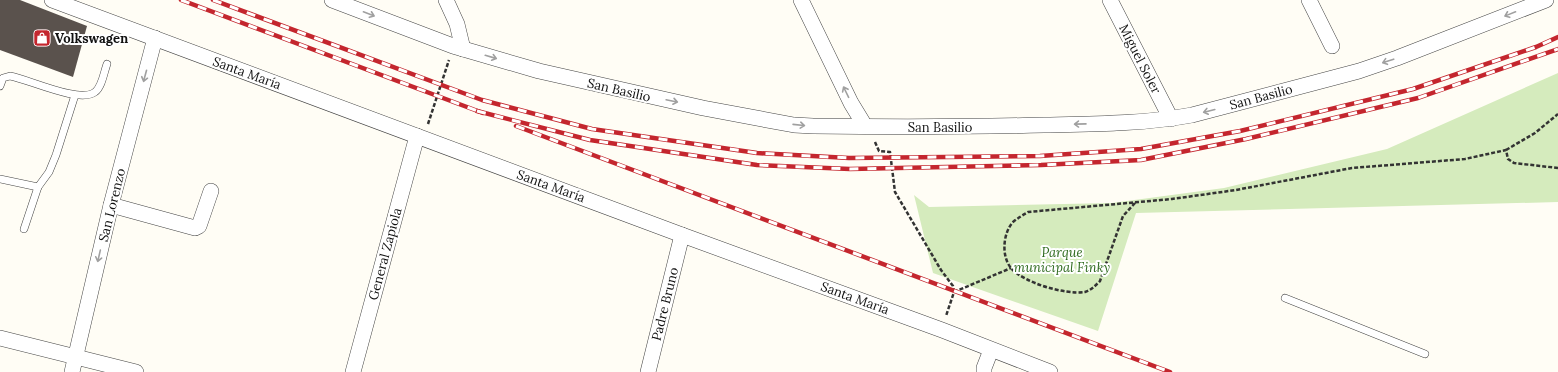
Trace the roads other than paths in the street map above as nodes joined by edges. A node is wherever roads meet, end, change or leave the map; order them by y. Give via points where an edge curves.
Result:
1 (52, 0) edge
2 (332, 0) edge
3 (446, 0) edge
4 (801, 0) edge
5 (1110, 0) edge
6 (1309, 0) edge
7 (1546, 0) edge
8 (155, 38) junction
9 (1332, 46) dead end
10 (458, 48) junction
11 (107, 64) dead end
12 (0, 86) edge
13 (75, 95) junction
14 (1171, 119) junction
15 (865, 126) junction
16 (417, 136) junction
17 (0, 179) edge
18 (38, 187) junction
19 (211, 191) dead end
20 (111, 205) junction
21 (24, 229) dead end
22 (682, 235) junction
23 (1285, 298) dead end
24 (0, 338) edge
25 (991, 350) junction
26 (1425, 354) dead end
27 (76, 356) junction
28 (72, 372) edge
29 (136, 372) edge
30 (353, 372) edge
31 (648, 372) edge
32 (984, 372) edge
33 (1050, 372) edge

1 - 8 street, Santa María
2 -> 10 street, San Basilio
3 - 10 street via 457,24
15 -> 4 street via 851,103
5 - 14 street, Miguel Soler
6 - 9 street
7 -> 14 street, San Basilio via 1359,71
8 - 16 street, Santa María
8 -> 20 street, San Lorenzo
10 -> 15 street, San Basilio via 547,73 703,108 794,125
11 - 13 lane via 95,92 88,96
12 - 13 lane via 3,78 10,76
13 - 18 lane via 56,155
14 -> 15 street, San Basilio via 933,128
16 - 22 street, Santa María
16 - 30 street, General Zapiola
17 - 18 lane
18 - 21 lane
19 - 20 street via 199,226 195,228
20 -> 27 street, San Lorenzo
22 - 25 street, Santa María
22 - 31 street, Padre Bruno
23 - 26 lane
24 - 27 street
25 - 32 street
25 - 33 street, Santa María
27 - 28 street, San Lorenzo
27 - 29 street

